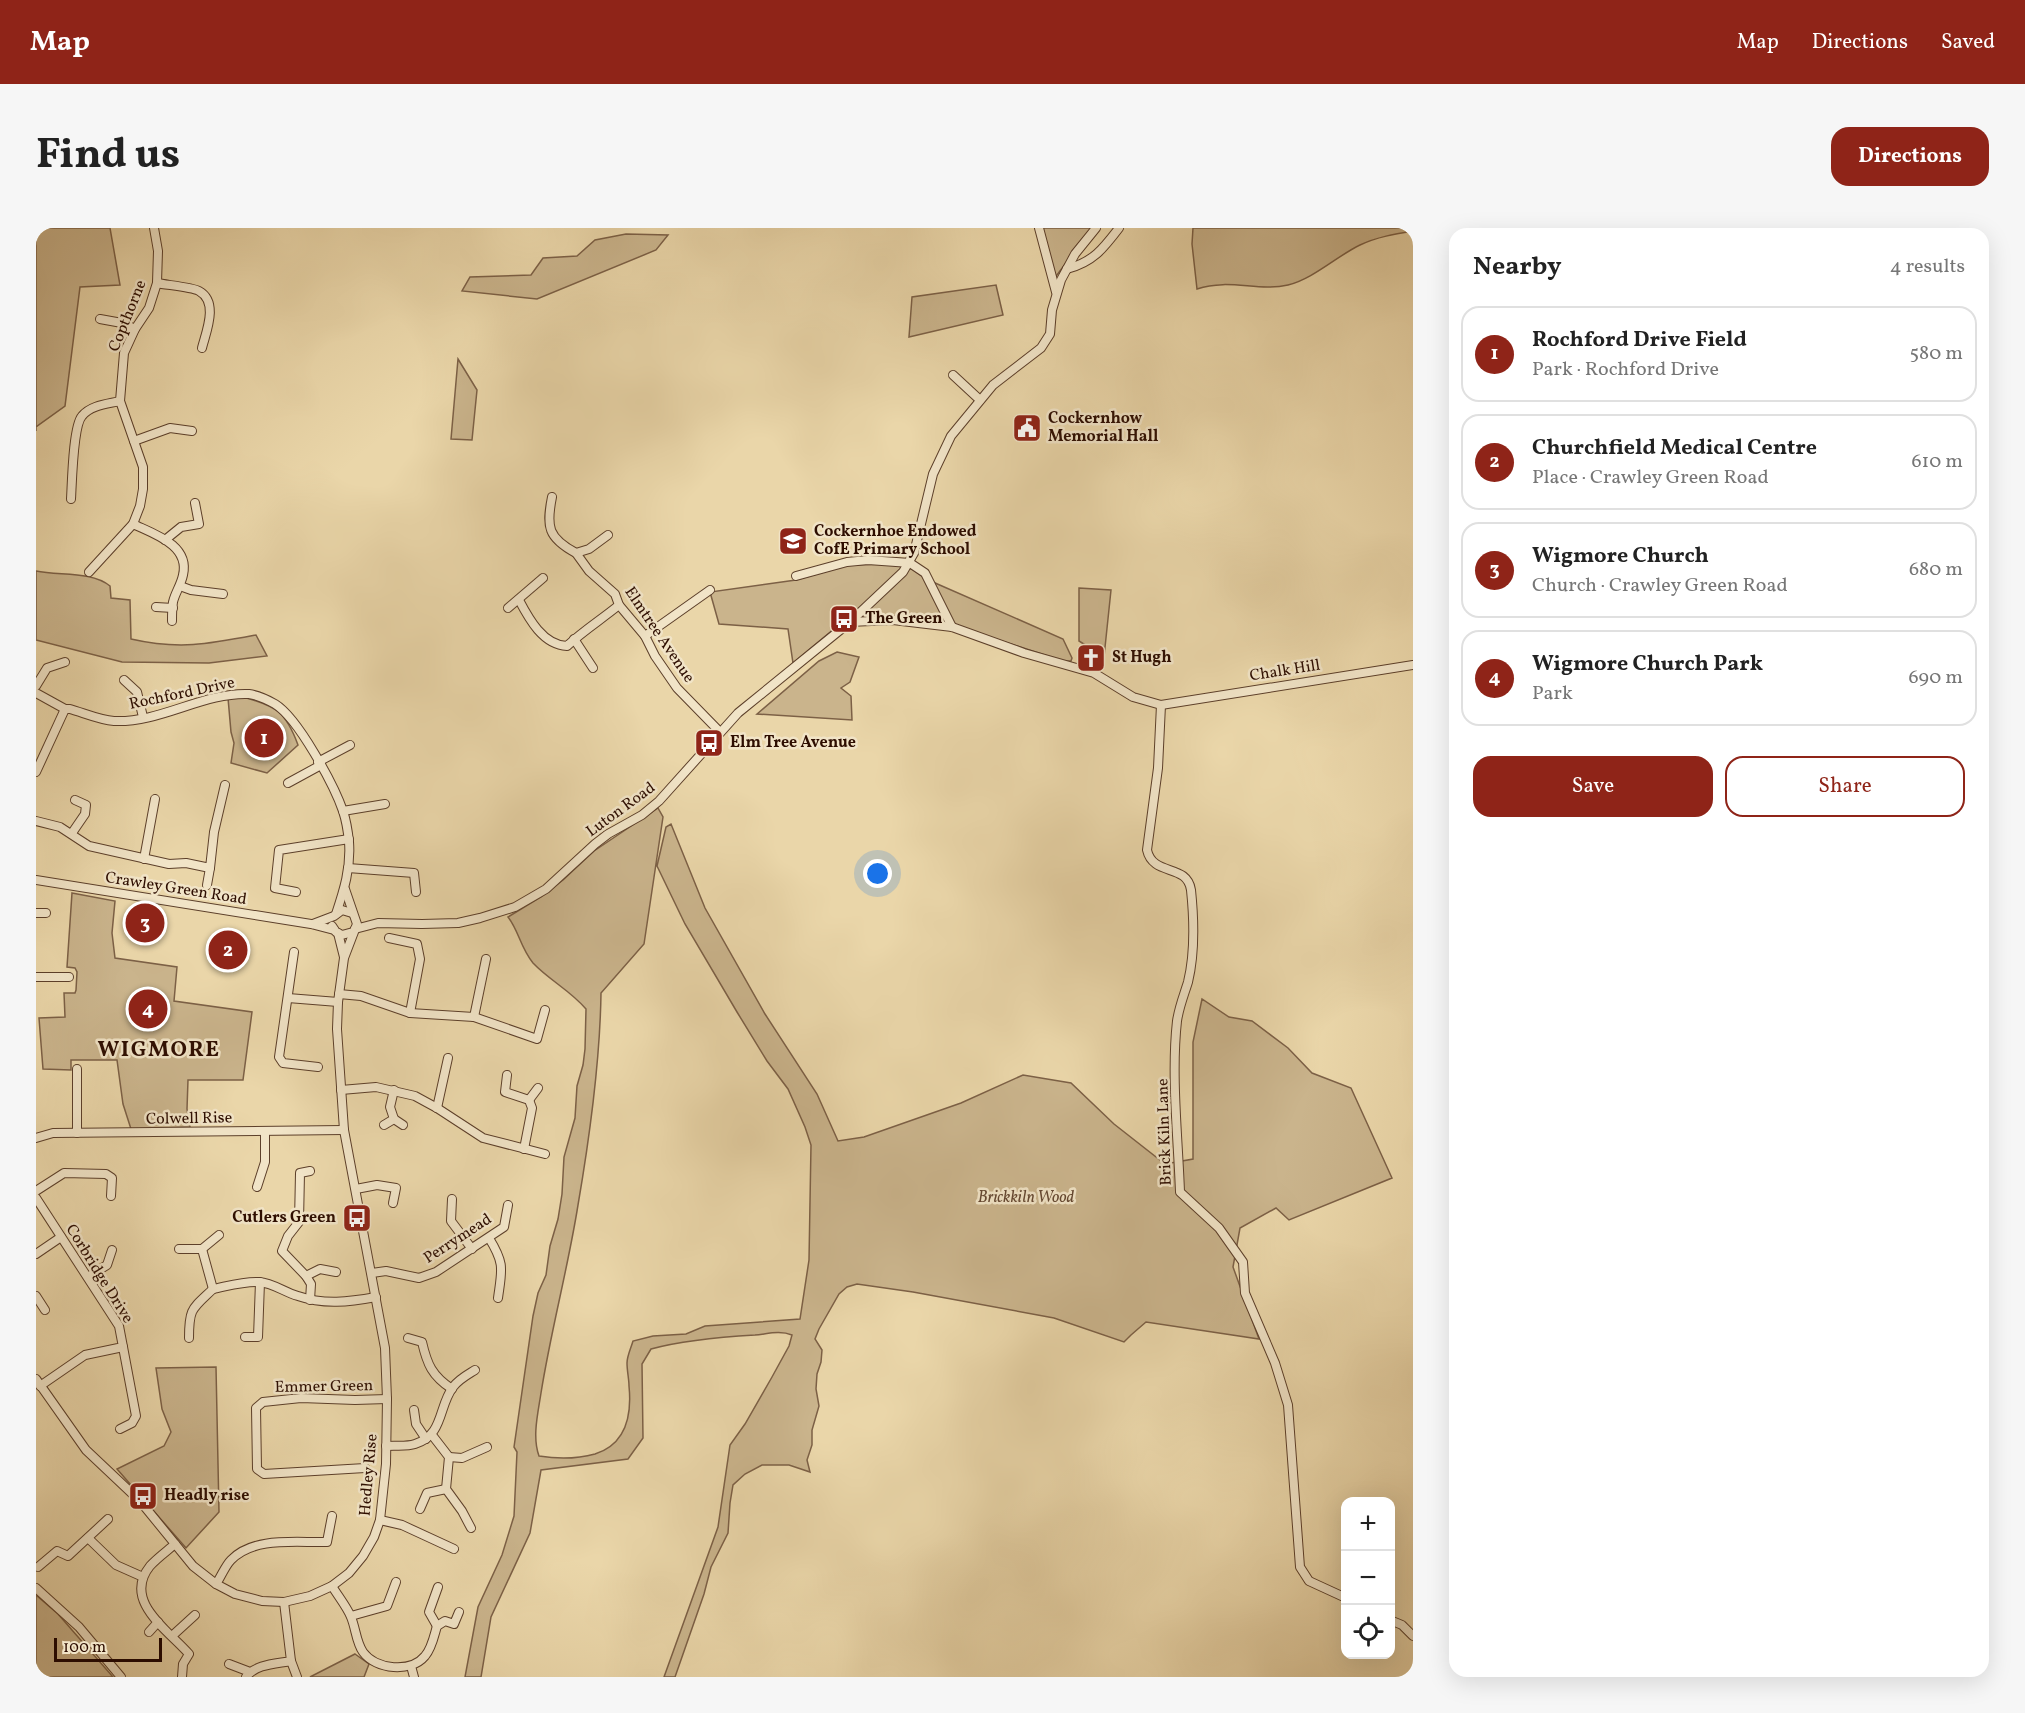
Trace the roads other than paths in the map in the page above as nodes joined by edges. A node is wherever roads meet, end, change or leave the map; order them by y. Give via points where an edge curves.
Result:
1 (154, 228) edge
2 (1039, 228) edge
3 (1096, 228) edge
4 (1119, 228) edge
5 (1066, 269) junction
6 (157, 283) junction
7 (1056, 293) junction
8 (100, 319) dead end
9 (135, 329) junction
10 (202, 348) dead end
11 (953, 375) dead end
12 (980, 400) junction
13 (120, 401) junction
14 (192, 431) dead end
15 (134, 441) junction
16 (552, 497) dead end
17 (71, 499) dead end
18 (195, 503) dead end
19 (132, 524) junction
20 (608, 535) dead end
21 (165, 540) junction
22 (576, 553) junction
23 (910, 563) junction
24 (89, 572) dead end
25 (796, 576) dead end
26 (543, 578) dead end
27 (180, 586) junction
28 (710, 590) dead end
29 (223, 594) dead end
30 (519, 600) junction
31 (619, 605) junction
32 (156, 607) dead end
33 (173, 608) junction
34 (508, 608) dead end
35 (172, 621) dead end
36 (850, 622) junction
37 (951, 627) junction
38 (645, 636) junction
39 (574, 639) junction
40 (65, 662) dead end
41 (1413, 664) edge
42 (593, 668) dead end
43 (124, 680) dead end
44 (36, 686) edge
45 (36, 693) edge
46 (1161, 705) junction
47 (65, 709) junction
48 (142, 717) junction
49 (720, 732) junction
50 (350, 745) dead end
51 (320, 764) junction
52 (36, 772) edge
53 (288, 783) dead end
54 (225, 785) dead end
55 (155, 799) dead end
56 (75, 800) dead end
57 (385, 804) dead end
58 (343, 811) junction
59 (36, 820) edge
60 (72, 833) junction
61 (349, 839) junction
62 (144, 859) junction
63 (210, 868) junction
64 (348, 868) junction
65 (36, 880) edge
66 (207, 885) dead end
67 (345, 889) junction
68 (296, 892) dead end
69 (416, 892) dead end
70 (36, 913) edge
71 (46, 913) dead end
72 (353, 914) junction
73 (335, 915) junction
74 (378, 923) junction
75 (312, 924) junction
76 (354, 931) junction
77 (336, 932) junction
78 (389, 938) dead end
79 (294, 952) dead end
80 (345, 958) junction
81 (486, 958) dead end
82 (36, 977) edge
83 (69, 977) dead end
84 (288, 998) junction
85 (338, 998) junction
86 (545, 1010) dead end
87 (410, 1014) junction
88 (474, 1017) junction
89 (448, 1058) dead end
90 (318, 1067) dead end
91 (77, 1069) dead end
92 (507, 1075) dead end
93 (538, 1088) dead end
94 (341, 1090) junction
95 (394, 1090) junction
96 (529, 1100) junction
97 (437, 1108) junction
98 (394, 1119) junction
99 (384, 1125) dead end
100 (404, 1125) dead end
101 (344, 1130) junction
102 (265, 1132) junction
103 (77, 1133) junction
104 (36, 1138) edge
105 (524, 1149) junction
106 (545, 1154) dead end
107 (310, 1171) dead end
108 (257, 1187) dead end
109 (356, 1189) junction
110 (36, 1191) edge
111 (111, 1196) dead end
112 (36, 1198) edge
113 (452, 1199) dead end
114 (393, 1203) dead end
115 (508, 1205) dead end
116 (219, 1235) dead end
117 (61, 1237) junction
118 (489, 1238) junction
119 (179, 1249) dead end
120 (202, 1249) junction
121 (472, 1249) junction
122 (112, 1250) dead end
123 (36, 1254) edge
124 (336, 1272) dead end
125 (372, 1274) junction
126 (306, 1276) junction
127 (88, 1277) junction
128 (260, 1282) junction
129 (213, 1289) junction
130 (36, 1296) edge
131 (376, 1297) junction
132 (498, 1299) dead end
133 (310, 1300) junction
134 (45, 1310) dead end
135 (245, 1337) dead end
136 (189, 1338) dead end
137 (408, 1338) dead end
138 (123, 1347) junction
139 (475, 1370) dead end
140 (38, 1382) edge
141 (452, 1389) junction
142 (387, 1399) junction
143 (414, 1410) dead end
144 (120, 1429) dead end
145 (429, 1437) junction
146 (386, 1446) junction
147 (487, 1447) dead end
148 (449, 1457) junction
149 (365, 1468) dead end
150 (446, 1489) junction
151 (420, 1509) dead end
152 (332, 1516) dead end
153 (108, 1519) dead end
154 (380, 1520) junction
155 (471, 1528) dead end
156 (88, 1538) junction
157 (175, 1544) junction
158 (454, 1549) dead end
159 (38, 1567) dead end
160 (142, 1577) junction
161 (396, 1582) dead end
162 (216, 1584) junction
163 (332, 1586) junction
164 (438, 1587) dead end
165 (36, 1588) edge
166 (1341, 1596) edge
167 (284, 1602) junction
168 (459, 1612) dead end
169 (195, 1615) dead end
170 (351, 1616) junction
171 (159, 1622) junction
172 (1395, 1622) edge
173 (437, 1626) junction
174 (149, 1632) dead end
175 (172, 1635) junction
176 (1413, 1636) edge
177 (291, 1661) junction
178 (229, 1664) dead end
179 (411, 1666) junction
180 (248, 1674) edge
181 (121, 1677) edge
182 (182, 1677) edge
183 (297, 1677) edge
184 (414, 1677) edge

1 - 6 street, Copthorne
2 - 7 street
3 - 5 street
4 - 5 street via 1095,257
5 - 7 street
6 - 9 street, Copthorne via 149,308
6 - 10 street via 199,291 208,300 211,312
7 - 12 street via 1050,334 1041,348
8 - 9 street via 122,322
9 - 13 street, Copthorne via 124,353
11 - 12 street
12 - 23 street via 951,436 933,474
13 - 15 street, Copthorne
13 - 17 street via 92,408 81,417 76,431
14 - 15 street via 170,428
15 - 19 street, Copthorne via 143,467 143,489
16 - 22 street, Elmtree Avenue via 548,519 555,540
18 - 21 street via 199,524 181,527
19 - 21 street
19 - 24 street, Copthorne
20 - 22 street
21 - 27 street via 184,560
22 - 31 street, Elmtree Avenue via 589,572 615,594
23 - 25 street via 847,561
23 - 36 street, Luton Road
23 - 37 street via 925,573
26 - 30 street
27 - 29 street
27 - 33 street
28 - 38 street
30 - 34 street
30 - 39 street via 543,635 558,645 567,645
31 - 38 street, Elmtree Avenue
31 - 39 street
32 - 33 street
33 - 35 street
36 - 37 street via 893,620
36 - 49 street, Luton Road via 759,695
37 - 46 street via 1094,673 1133,697
38 - 49 street, Elmtree Avenue via 677,688
39 - 42 street
40 - 44 street via 47,668
41 - 46 street, Chalk Hill
43 - 48 street via 137,692
45 - 47 street, Rochford Drive
46 - 166 street, Brick Kiln Lane via 1158,768 1147,850 1155,864 1188,881 1192,919 1191,963 1177,1020 1175,1050 1180,1192 1219,1228 1243,1262 1245,1293 1275,1362 1288,1405 1300,1567 1309,1581
47 - 48 street, Rochford Drive via 114,721
47 - 52 street
48 - 51 street, Rochford Drive via 220,697 250,694 275,704 293,722
49 - 74 street, Luton Road via 660,801 595,844 546,889 523,903 458,922
50 - 51 street
51 - 53 street
51 - 58 street, Rochford Drive
54 - 63 street
55 - 62 street
56 - 60 street via 86,805 85,814
57 - 58 street
58 - 61 street, Rochford Drive
59 - 60 street
60 - 62 street via 89,846
61 - 64 street, Rochford Drive
61 - 68 street via 279,850 275,888
62 - 63 street
63 - 66 street
64 - 67 street, Rochford Drive
64 - 69 street via 414,873
65 - 75 street, Crawley Green Road
67 - 72 street, Rochford Drive
67 - 73 street, Rochford Drive
70 - 71 street
72 - 73 street via 342,910
72 - 74 street
72 - 76 street via 357,924
73 - 75 street, Crawley Green Road
73 - 77 street via 332,923
74 - 76 street
75 - 77 street, Crawley Green Road
76 - 77 street via 346,935
76 - 80 street, Hedley Rise
77 - 80 street, Hedley Rise
78 - 87 street via 417,944 420,959
79 - 84 street
80 - 85 street, Hedley Rise
81 - 88 street
82 - 83 street
84 - 85 street
84 - 90 street via 279,1057 283,1063
85 - 87 street via 361,996
85 - 94 street, Hedley Rise
86 - 88 street via 537,1039
87 - 88 street
89 - 97 street
91 - 103 street
92 - 96 street via 505,1092
93 - 96 street
94 - 95 street
94 - 101 street, Hedley Rise
95 - 97 street
95 - 98 street via 390,1107
96 - 105 street via 532,1108
97 - 105 street via 483,1138
98 - 99 street
98 - 100 street
101 - 102 street, Colwell Rise
101 - 109 street, Hedley Rise
102 - 103 street, Colwell Rise
102 - 108 street via 265,1162
103 - 104 street, Colwell Rise
105 - 106 street
107 - 126 street via 300,1173 299,1222 282,1251
109 - 114 street via 377,1185 396,1188
109 - 125 street, Hedley Rise
110 - 111 street via 64,1173 106,1174 112,1178
112 - 117 street, Corbridge Drive
113 - 121 street via 451,1221
115 - 118 street, Perrymead via 504,1227
116 - 120 street
117 - 123 street
117 - 127 street, Corbridge Drive
118 - 121 street, Perrymead
118 - 132 street via 500,1256
119 - 120 street
120 - 129 street
121 - 125 street, Perrymead via 419,1278 387,1271
122 - 127 street via 106,1265
124 - 126 street via 320,1269
125 - 131 street, Hedley Rise
126 - 133 street via 311,1284
127 - 138 street, Corbridge Drive via 119,1326
128 - 129 street
128 - 133 street
128 - 135 street via 258,1337
129 - 136 street via 191,1310
130 - 134 street
131 - 133 street via 330,1303
131 - 142 street, Hedley Rise via 385,1348
137 - 141 street via 422,1342 426,1362 439,1381
138 - 140 street, Corbridge Drive via 85,1355
138 - 144 street via 136,1416
139 - 141 street
140 - 157 street, Hedley Rise via 86,1450 140,1501
141 - 145 street
142 - 146 street, Hedley Rise
142 - 149 street, Emmer Green via 301,1398 263,1402 256,1408 257,1469 264,1473
143 - 145 street via 416,1424
145 - 146 street via 413,1445
145 - 148 street
146 - 154 street, Hedley Rise
147 - 148 street via 462,1458
148 - 150 street
150 - 151 street via 427,1493
150 - 155 street
152 - 162 street via 327,1542 252,1547 231,1560
153 - 156 street
154 - 158 street via 402,1525
154 - 163 street, Hedley Rise via 363,1557
156 - 159 street via 68,1556 57,1551
156 - 160 street via 116,1565
157 - 160 street
157 - 162 street, Hedley Rise
160 - 171 street via 142,1599
161 - 170 street via 387,1606
162 - 167 street, Hedley Rise via 235,1594
163 - 167 street, Hedley Rise
163 - 170 street
164 - 173 street via 429,1612
165 - 181 street via 79,1627
167 - 177 street
168 - 173 street via 454,1623 445,1621
169 - 175 street
170 - 179 street via 364,1654 391,1667
171 - 174 street
171 - 175 street
172 - 176 street
173 - 179 street via 424,1658
175 - 182 street via 189,1654
177 - 180 street via 261,1666
177 - 183 street
178 - 180 street
179 - 184 street

